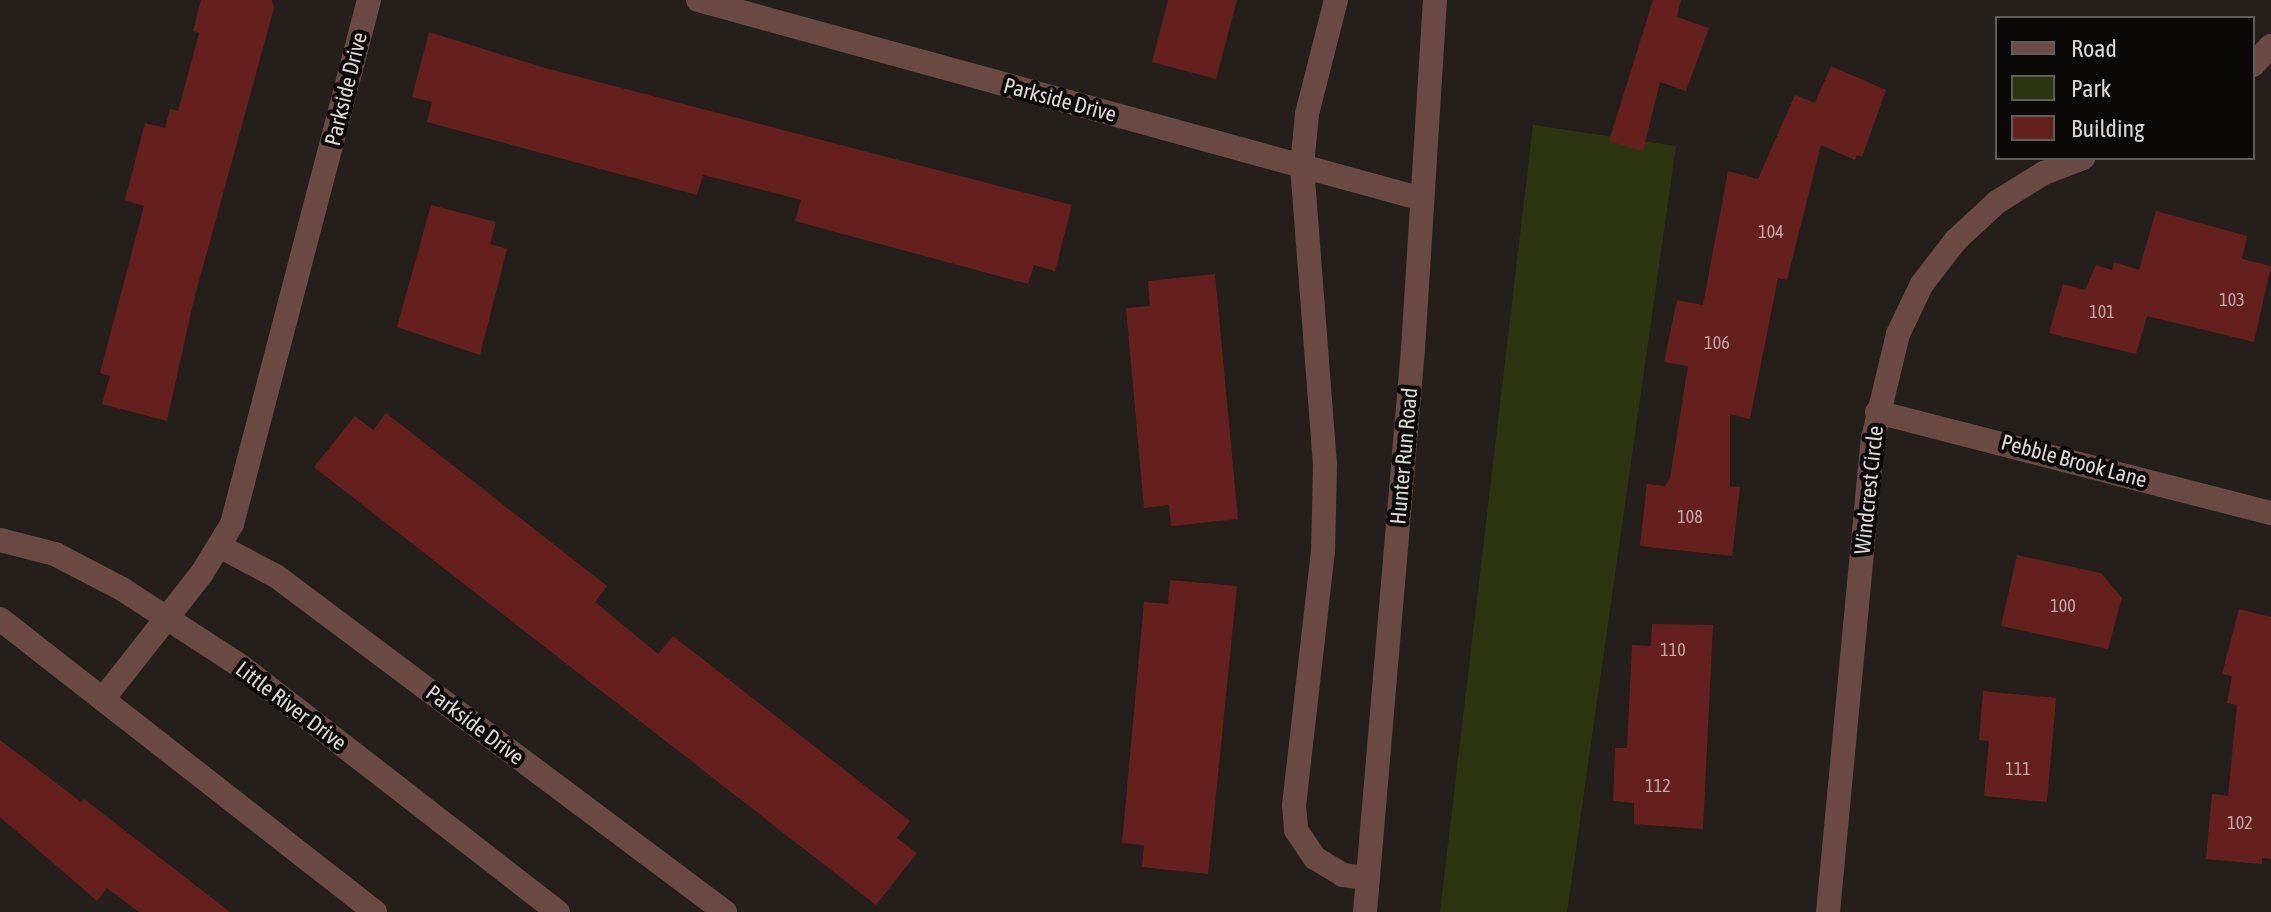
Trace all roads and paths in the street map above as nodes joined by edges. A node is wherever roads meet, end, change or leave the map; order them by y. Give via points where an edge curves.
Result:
1 (369, 0) edge
2 (698, 0) edge
3 (1336, 0) edge
4 (1435, 0) edge
5 (2271, 46) edge
6 (2255, 63) edge
7 (2078, 160) edge
8 (1302, 166) junction
9 (1422, 199) junction
10 (1877, 412) junction
11 (2271, 513) edge
12 (0, 540) edge
13 (219, 546) junction
14 (167, 618) junction
15 (0, 619) edge
16 (103, 699) junction
17 (1368, 878) junction
18 (375, 912) edge
19 (558, 912) edge
20 (725, 912) edge
21 (1365, 912) edge
22 (1828, 912) edge

1 - 13 street, Parkside Drive via 245,489
2 - 8 street, Parkside Drive
3 - 8 street via 1307,114
4 - 9 street, Hunter Run Road
5 - 6 street
7 - 10 street, Windcrest Circle via 2044,173 1997,202 1956,240 1922,284 1898,334
8 - 9 street, Parkside Drive
8 - 17 street via 1325,465 1323,551 1294,805 1296,830 1315,858 1343,875
9 - 17 street, Hunter Run Road
10 - 11 street, Pebble Brook Lane
10 - 22 street, Windcrest Circle
12 - 14 street, Little River Drive via 55,554
13 - 14 street, Parkside Drive
13 - 20 street, Parkside Drive via 276,576
14 - 16 street, Parkside Drive
14 - 19 street, Little River Drive via 242,667
15 - 16 street
16 - 18 street
17 - 21 street, Hunter Run Road

